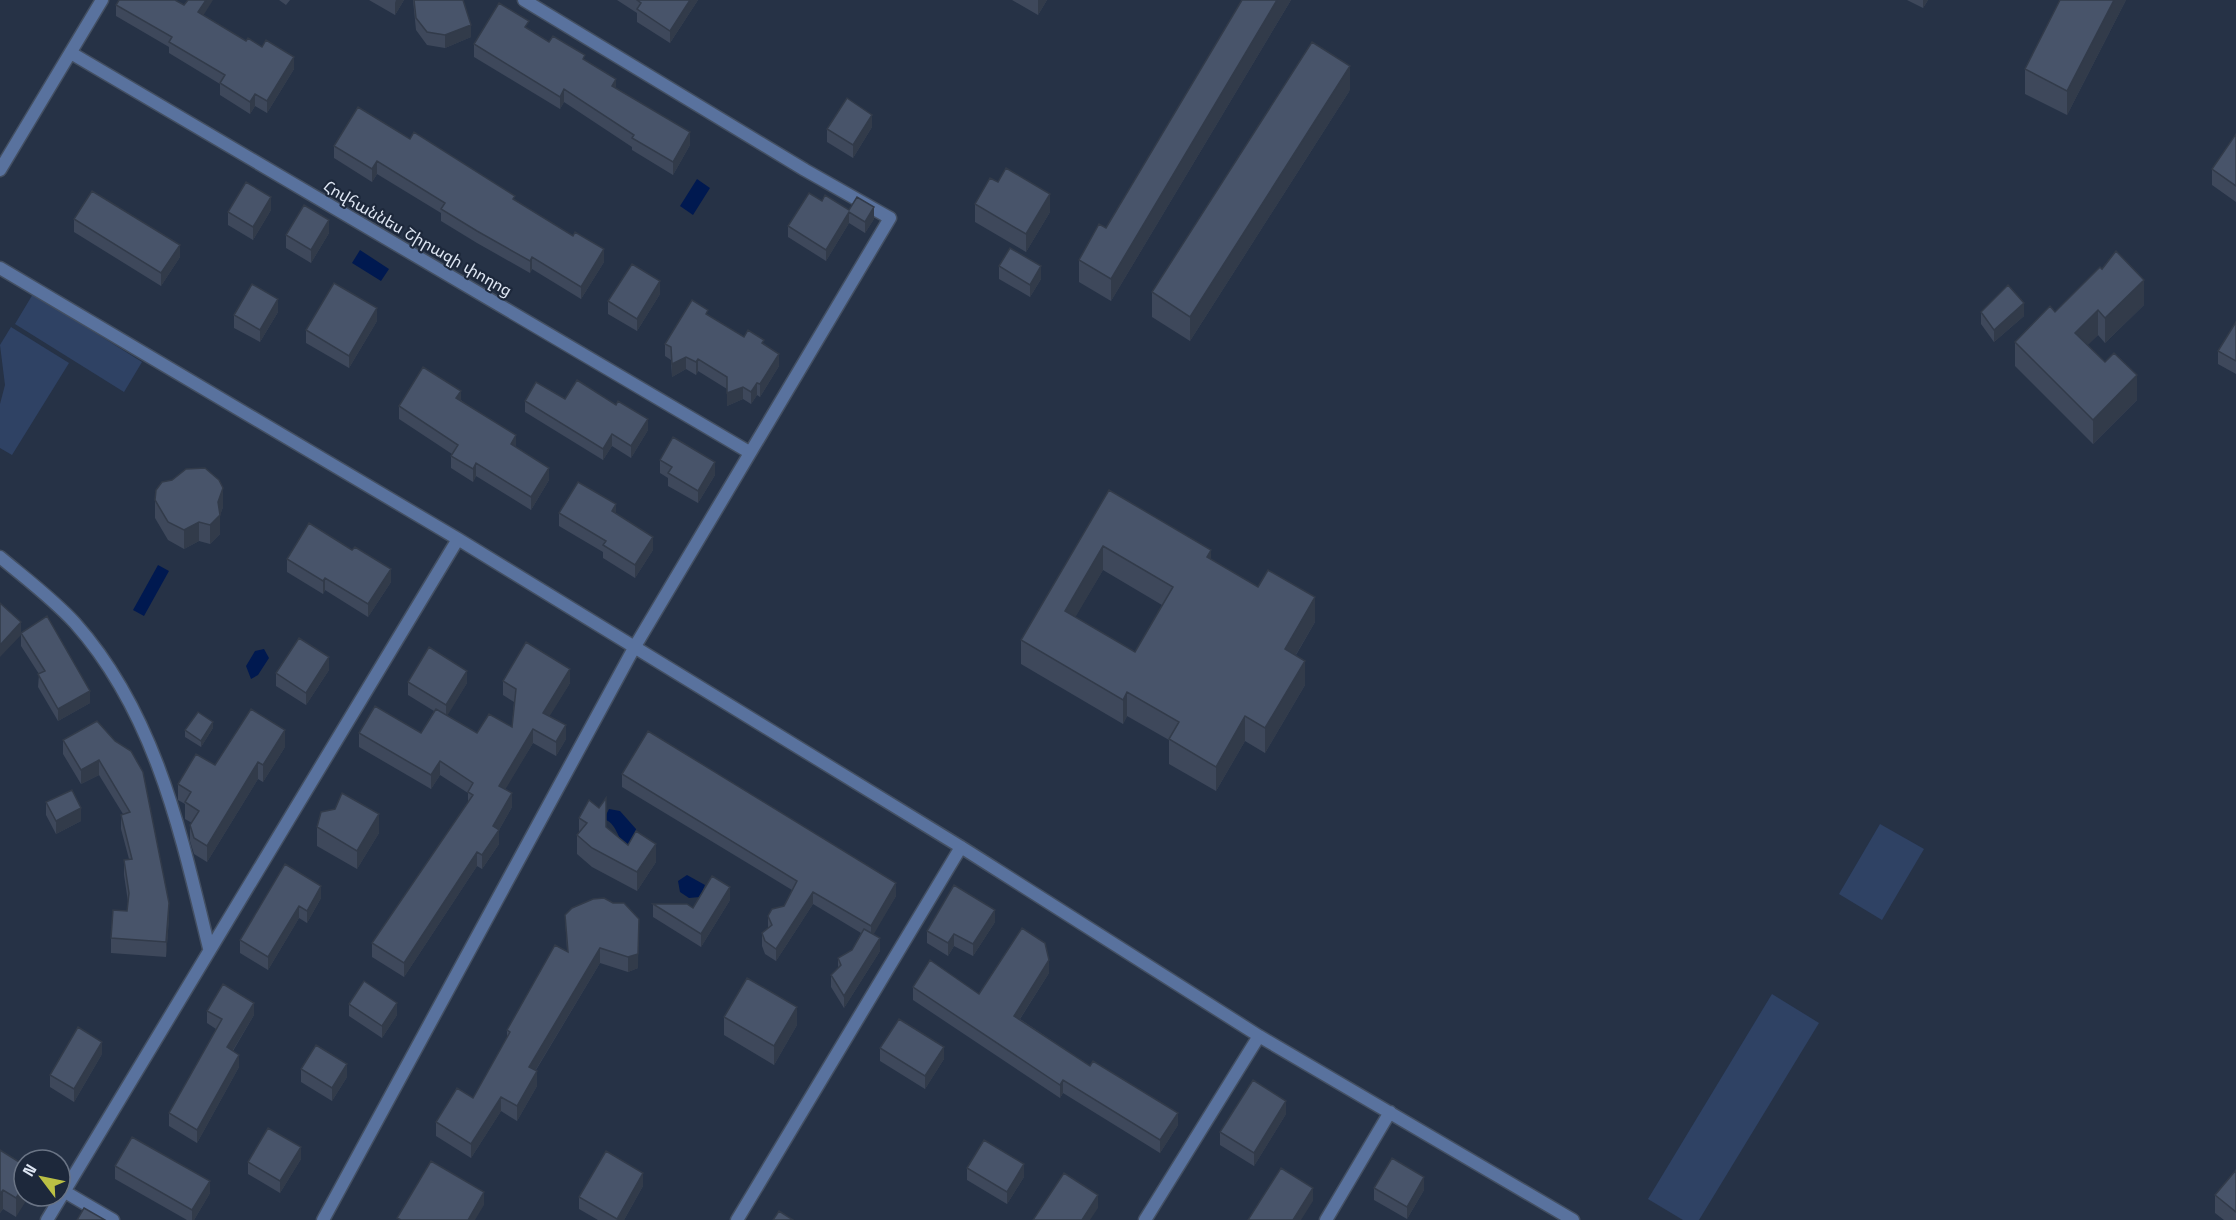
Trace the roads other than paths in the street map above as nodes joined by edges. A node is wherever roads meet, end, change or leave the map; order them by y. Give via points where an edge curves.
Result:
1 (102, 0) edge
2 (524, 0) edge
3 (71, 53) junction
4 (0, 170) edge
5 (0, 268) edge
6 (750, 452) junction
7 (458, 539) junction
8 (0, 557) edge
9 (634, 648) junction
10 (961, 847) junction
11 (208, 948) junction
12 (1259, 1036) junction
13 (1390, 1112) junction
14 (72, 1173) edge
15 (72, 1196) edge
16 (113, 1220) edge
17 (324, 1220) edge
18 (736, 1220) edge
19 (1145, 1220) edge
20 (1326, 1220) edge
21 (1572, 1220) edge

1 - 3 street
2 - 6 street via 890,218
3 - 4 street
3 - 6 street, Հովհաննես Շիրազի փողոց
5 - 7 street
6 - 9 street
7 - 9 street
7 - 11 street
8 - 11 street via 73,621 111,670 130,703 148,738 177,820
9 - 10 street
9 - 17 street
10 - 12 street
10 - 18 street
11 - 14 street
12 - 13 street
12 - 19 street
13 - 20 street
13 - 21 street
15 - 16 street

